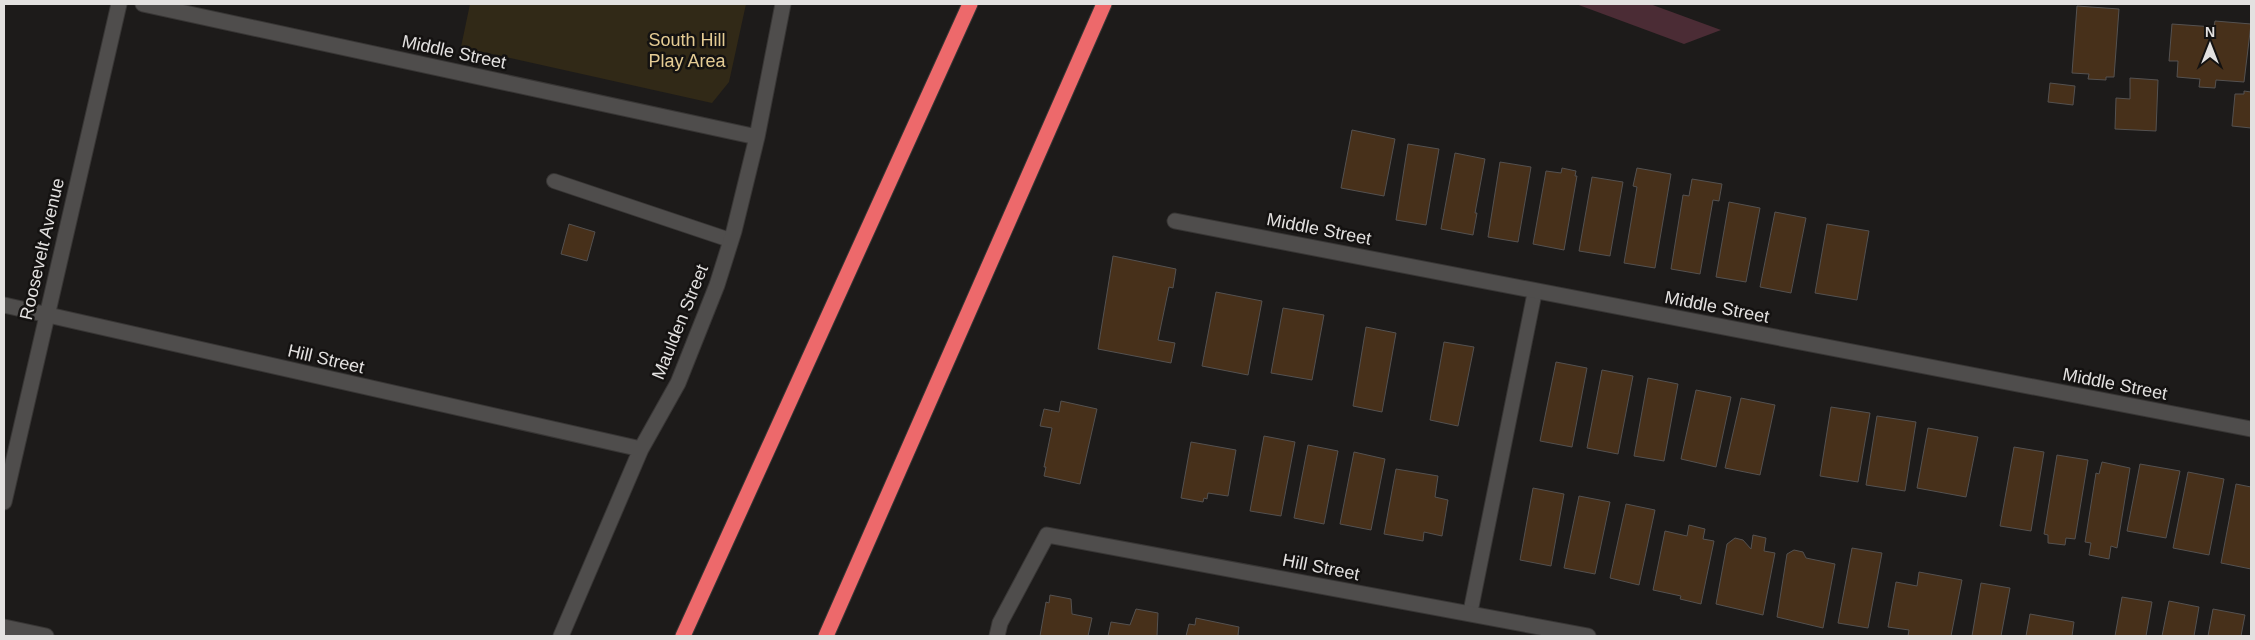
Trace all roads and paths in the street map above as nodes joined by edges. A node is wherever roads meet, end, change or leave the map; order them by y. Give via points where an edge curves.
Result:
1 (119, 4) edge
2 (143, 4) edge
3 (783, 4) edge
4 (970, 4) edge
5 (1104, 4) edge
6 (758, 136) junction
7 (554, 181) dead end
8 (1176, 220) dead end
9 (730, 240) junction
10 (1535, 290) junction
11 (4, 305) edge
12 (46, 315) junction
13 (2251, 429) edge
14 (641, 449) junction
15 (4, 502) edge
16 (1470, 614) junction
17 (4, 626) edge
18 (46, 636) edge
19 (561, 636) edge
20 (683, 636) edge
21 (826, 636) edge
22 (997, 636) edge
23 (1588, 636) edge

1 - 12 street, Roosevelt Avenue
2 - 6 street, Middle Street
3 - 6 street, Maulden Street
4 - 20 highway
5 - 21 highway
6 - 9 street, Maulden Street
7 - 9 lane
8 - 10 street, Middle Street
9 - 14 street, Maulden Street via 717,285 678,383
10 - 13 street, Middle Street
10 - 16 lane
11 - 12 street, Hill Street
12 - 14 street, Hill Street
12 - 15 street, Roosevelt Avenue
14 - 19 street, Maulden Street
16 - 22 street, Hill Street via 1047,535 1000,623
16 - 23 street, Hill Street
17 - 18 street

